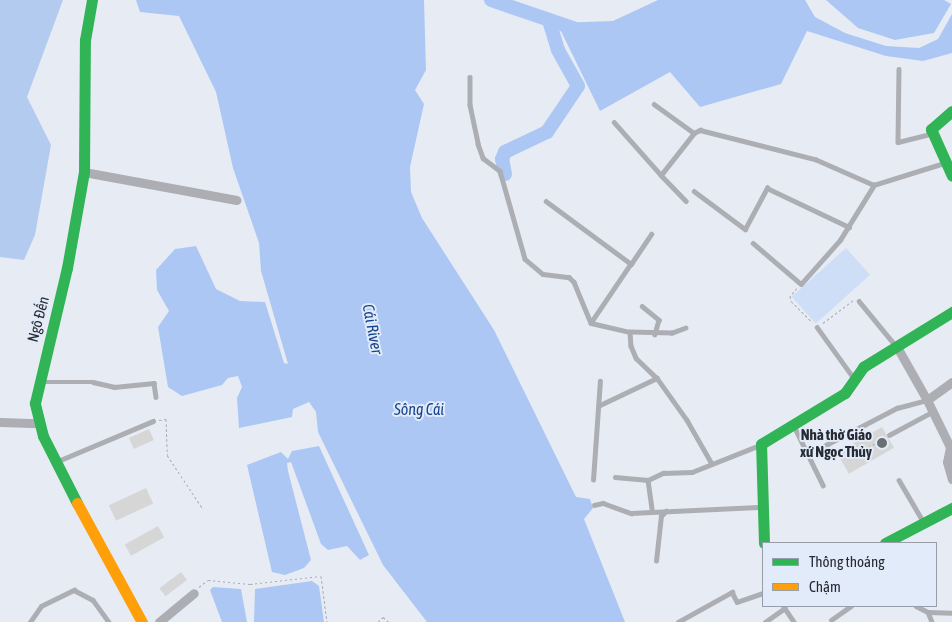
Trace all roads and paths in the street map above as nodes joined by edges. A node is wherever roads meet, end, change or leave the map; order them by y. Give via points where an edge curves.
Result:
1 (92, 0) edge
2 (899, 69) dead end
3 (470, 77) dead end
4 (654, 104) dead end
5 (952, 111) edge
6 (614, 122) dead end
7 (694, 133) junction
8 (932, 134) junction
9 (946, 162) junction
10 (84, 172) junction
11 (661, 175) junction
12 (952, 176) edge
13 (874, 185) junction
14 (694, 191) dead end
15 (236, 200) dead end
16 (546, 200) dead end
17 (686, 201) dead end
18 (848, 227) junction
19 (651, 234) dead end
20 (753, 243) dead end
21 (631, 264) junction
22 (801, 284) junction
23 (859, 301) joint
24 (642, 306) dead end
25 (952, 312) edge
26 (591, 323) junction
27 (817, 327) junction
28 (686, 328) dead end
29 (630, 332) junction
30 (655, 334) junction
31 (897, 347) junction
32 (657, 378) junction
33 (854, 378) junction
34 (600, 381) dead end
35 (37, 382) junction
36 (952, 382) edge
37 (156, 397) dead end
38 (927, 400) junction
39 (600, 405) junction
40 (932, 412) junction
41 (153, 421) joint
42 (0, 422) edge
43 (38, 423) junction
44 (793, 425) junction
45 (889, 435) joint
46 (761, 444) junction
47 (820, 448) dead end
48 (864, 450) dead end
49 (951, 453) edge
50 (58, 461) junction
51 (711, 462) junction
52 (615, 477) dead end
53 (952, 479) edge
54 (593, 480) dead end
55 (648, 480) junction
56 (899, 480) dead end
57 (823, 486) dead end
58 (594, 505) dead end
59 (760, 507) junction
60 (952, 508) edge
61 (203, 509) dead end
62 (652, 510) junction
63 (666, 511) junction
64 (924, 522) junction
65 (764, 542) edge
66 (887, 542) edge
67 (656, 561) dead end
68 (194, 593) joint
69 (762, 593) edge
70 (784, 607) edge
71 (850, 607) edge
72 (918, 607) edge
73 (928, 612) junction
74 (952, 613) edge
75 (831, 620) dead end
76 (30, 622) edge
77 (109, 622) edge
78 (142, 622) edge
79 (159, 622) edge
80 (327, 622) edge
81 (378, 622) edge
82 (389, 622) edge
83 (678, 622) edge
84 (766, 622) edge
85 (794, 622) edge
86 (932, 622) edge

1 - 10 street, Ngô Đến via 85,40
2 - 8 lane via 898,142
3 - 26 lane via 470,105 478,144 483,158 500,171 525,258 543,274 569,277
4 - 7 lane
5 - 8 street via 933,124
6 - 11 lane
7 - 11 lane
7 - 13 lane via 700,130 815,159
8 - 9 street
9 - 12 street
9 - 13 lane
10 - 15 street
10 - 35 street, Ngô Đến via 67,268
11 - 17 lane
13 - 18 lane
14 - 18 lane via 745,229 767,188
16 - 21 lane
18 - 22 lane
19 - 21 lane
20 - 22 lane
21 - 26 lane
22 - 27 path via 790,296 791,301
23 - 27 path via 854,299
23 - 31 lane
24 - 30 lane via 659,320
25 - 31 street
26 - 29 lane
27 - 33 lane
28 - 30 lane
29 - 30 lane
29 - 32 lane via 633,353
31 - 33 street via 863,367
31 - 38 street
32 - 39 lane
32 - 51 lane
33 - 44 street via 845,392
34 - 39 lane
35 - 37 lane via 93,382 114,386 154,383
35 - 43 street, Ngô Đến via 35,403
36 - 38 street
38 - 40 street
38 - 47 lane via 897,408
39 - 54 lane via 592,452
40 - 45 lane
40 - 49 street
41 - 50 lane
41 - 61 path via 166,419 167,455
42 - 43 street
43 - 50 street, Ngô Đến
44 - 46 street
44 - 57 lane
45 - 48 path
46 - 51 lane
46 - 59 street
49 - 53 street via 947,462
50 - 78 street, Ngô Đến via 96,541
51 - 55 lane via 692,472 662,473
52 - 55 lane
55 - 62 lane
56 - 64 lane
58 - 62 lane via 603,503 631,513
59 - 63 lane
59 - 65 street
60 - 64 street
62 - 63 lane
63 - 67 lane via 661,516
64 - 66 street
68 - 79 street
68 - 80 path via 208,580 250,584 320,576
69 - 83 lane via 737,602 732,592
70 - 84 lane
70 - 85 lane
71 - 75 lane
72 - 73 lane
73 - 74 lane
73 - 86 lane
76 - 77 lane via 41,606 74,590 93,600
81 - 82 path via 383,617

